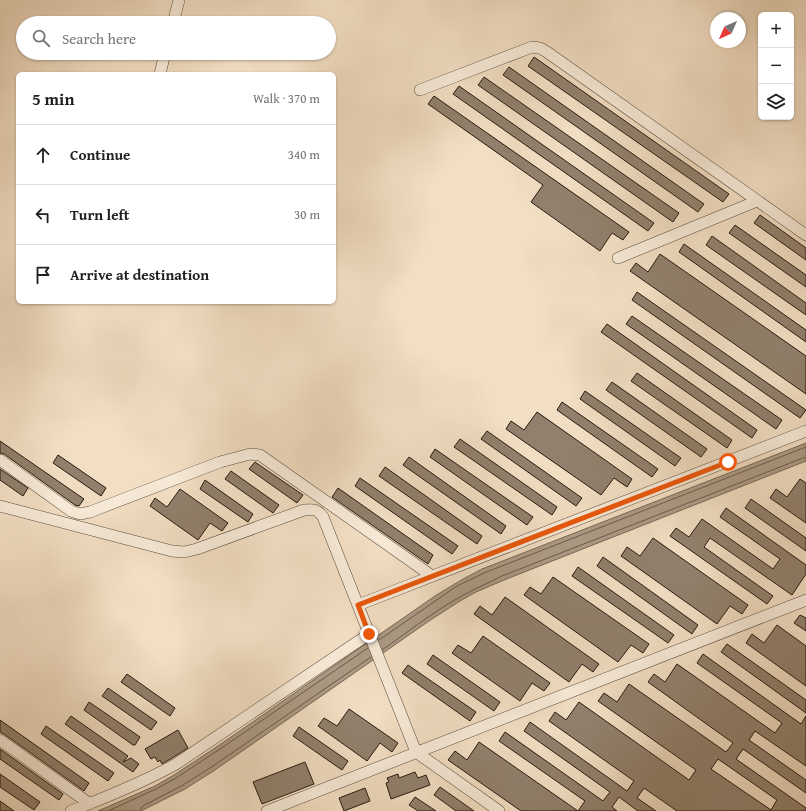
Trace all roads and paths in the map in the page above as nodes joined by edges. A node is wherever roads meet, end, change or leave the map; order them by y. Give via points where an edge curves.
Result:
1 (179, 0) edge
2 (175, 16) edge
3 (163, 60) edge
4 (160, 72) edge
5 (420, 90) dead end
6 (757, 201) junction
7 (806, 235) edge
8 (618, 258) dead end
9 (806, 431) edge
10 (0, 460) edge
11 (0, 506) edge
12 (432, 576) junction
13 (806, 600) edge
14 (358, 605) junction
15 (370, 636) junction
16 (0, 740) edge
17 (416, 752) junction
18 (90, 804) junction
19 (71, 811) edge
20 (267, 811) edge
21 (500, 811) edge

1 - 2 street
3 - 4 street
5 - 6 street via 532,47 540,48
6 - 7 street
6 - 8 street
9 - 12 street
10 - 12 street via 71,511 80,514 220,462 250,454 260,455
11 - 14 street via 184,552 312,509 319,511 323,517
12 - 14 street
13 - 17 street
14 - 15 street
15 - 17 street
15 - 18 street via 176,764 153,777
16 - 18 street
17 - 20 street
17 - 21 street
18 - 19 street

